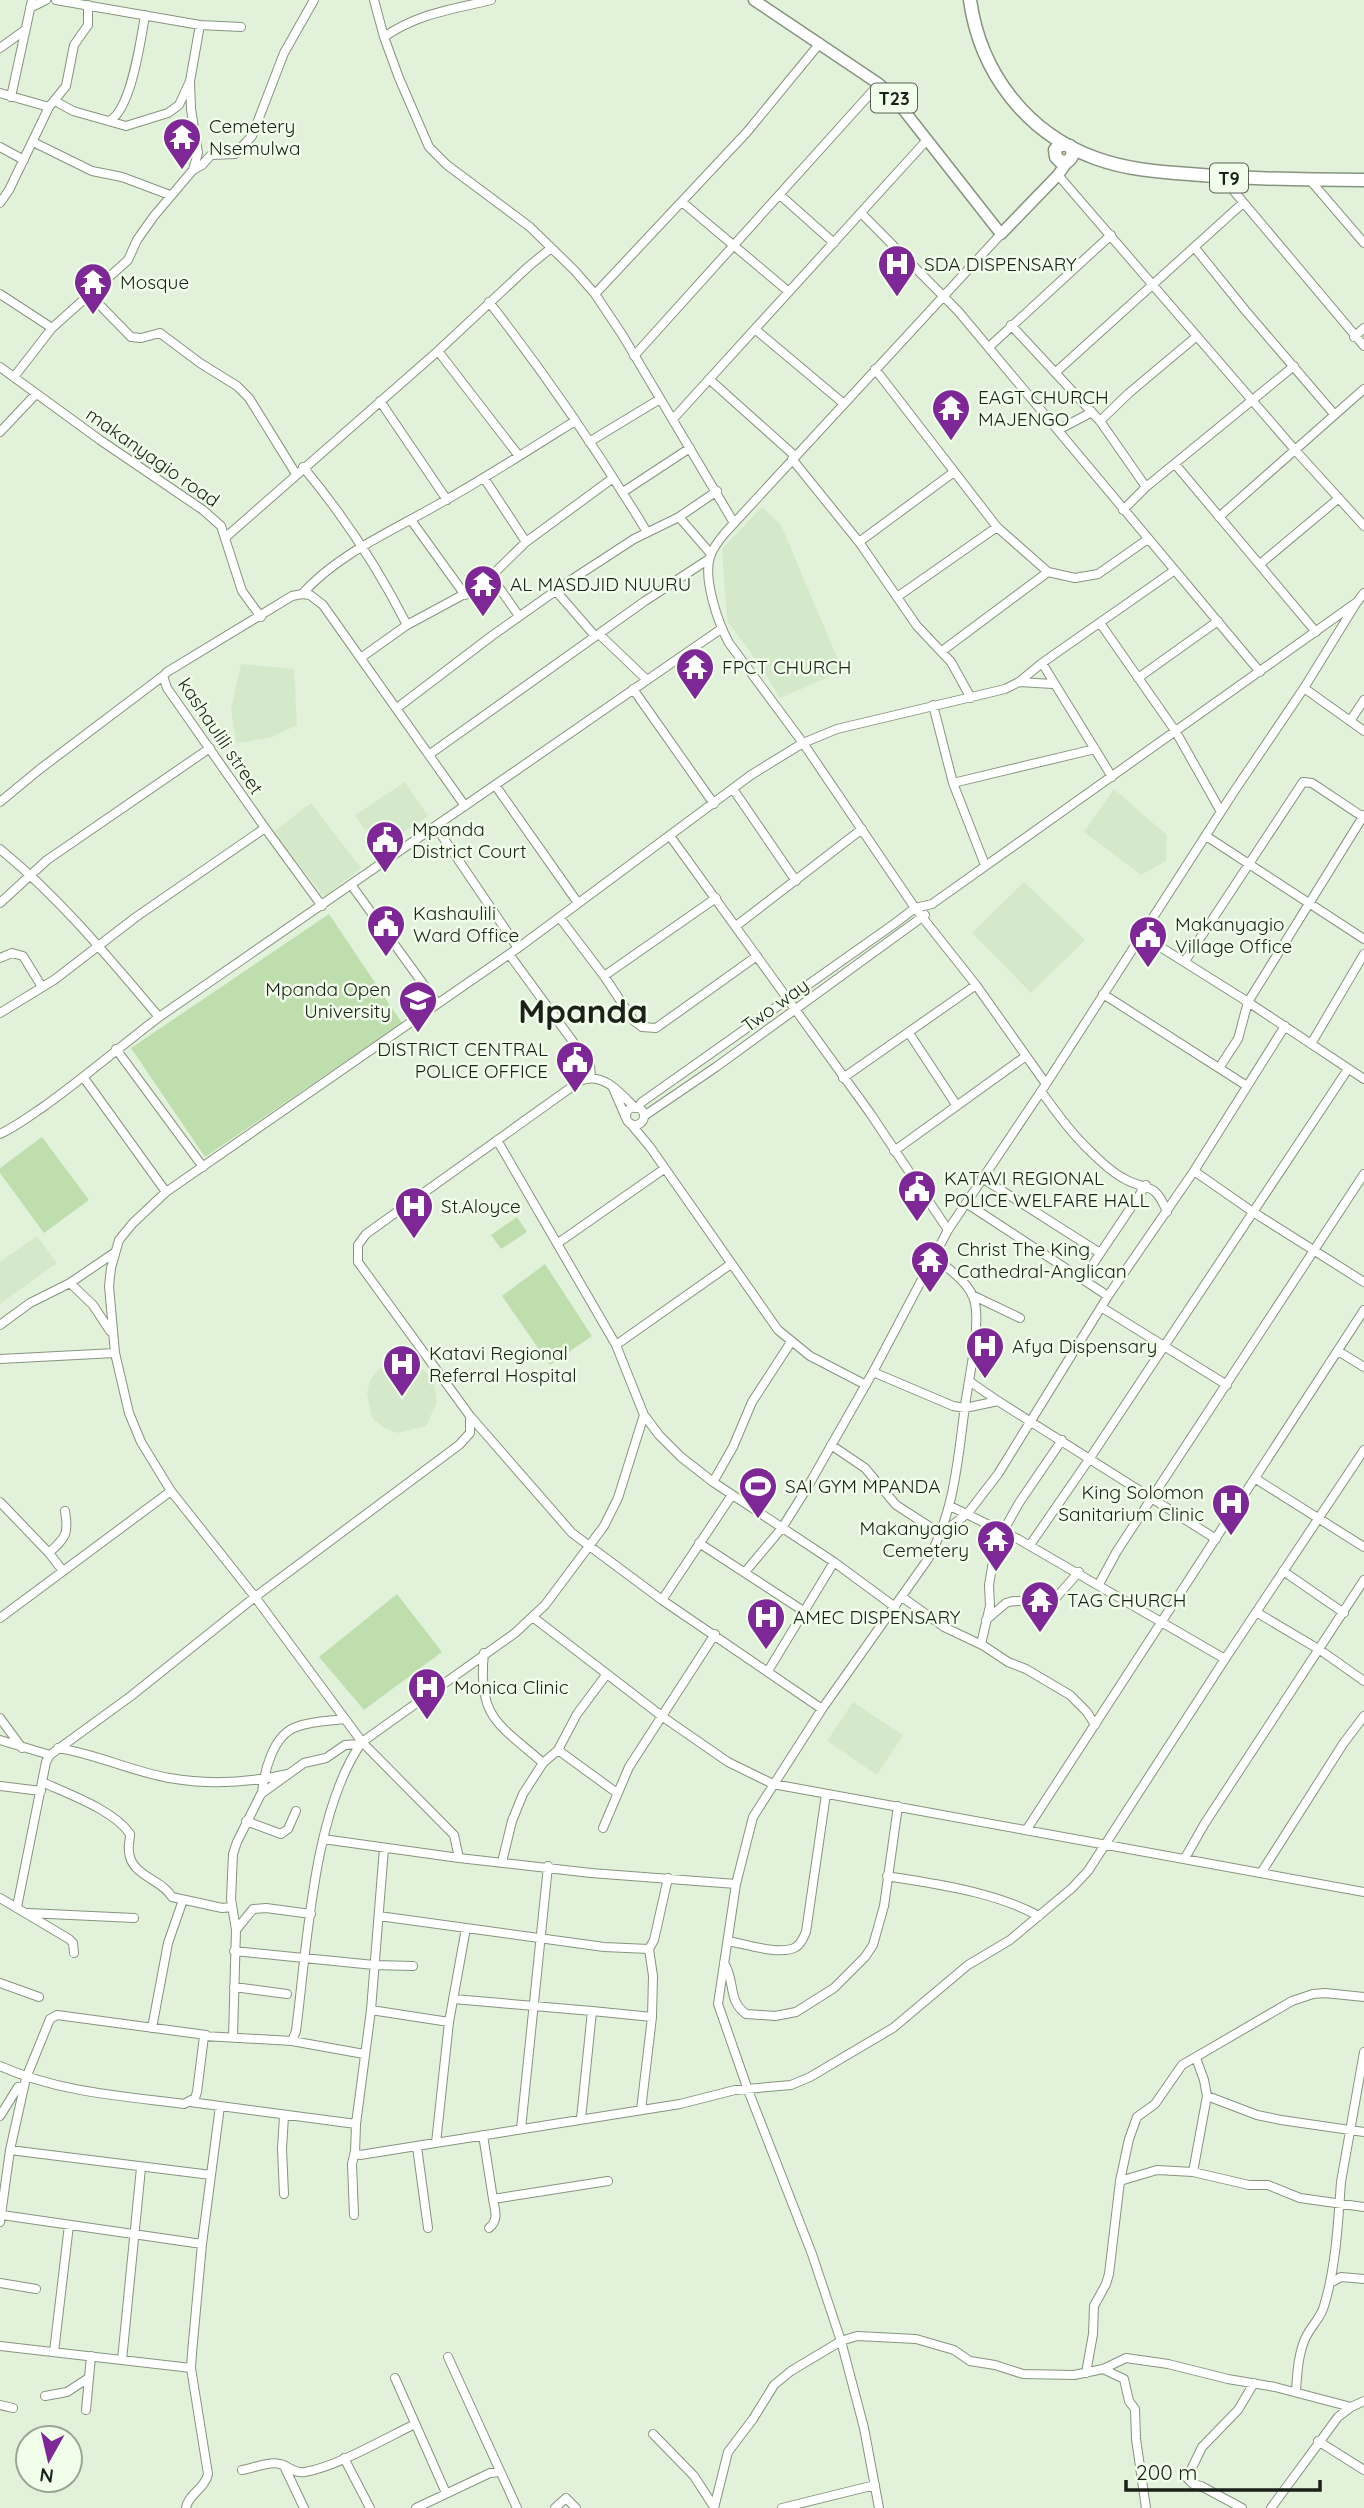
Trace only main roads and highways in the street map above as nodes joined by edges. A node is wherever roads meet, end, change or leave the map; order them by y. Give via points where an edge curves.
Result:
1 (754, 0) edge
2 (970, 0) edge
3 (1064, 154) junction
4 (1364, 180) edge

1 - 3 main road, T23 via 895,99 1000,234 1054,178
2 - 3 highway via 989,65 1018,106
3 - 4 highway, T9 via 1158,173

